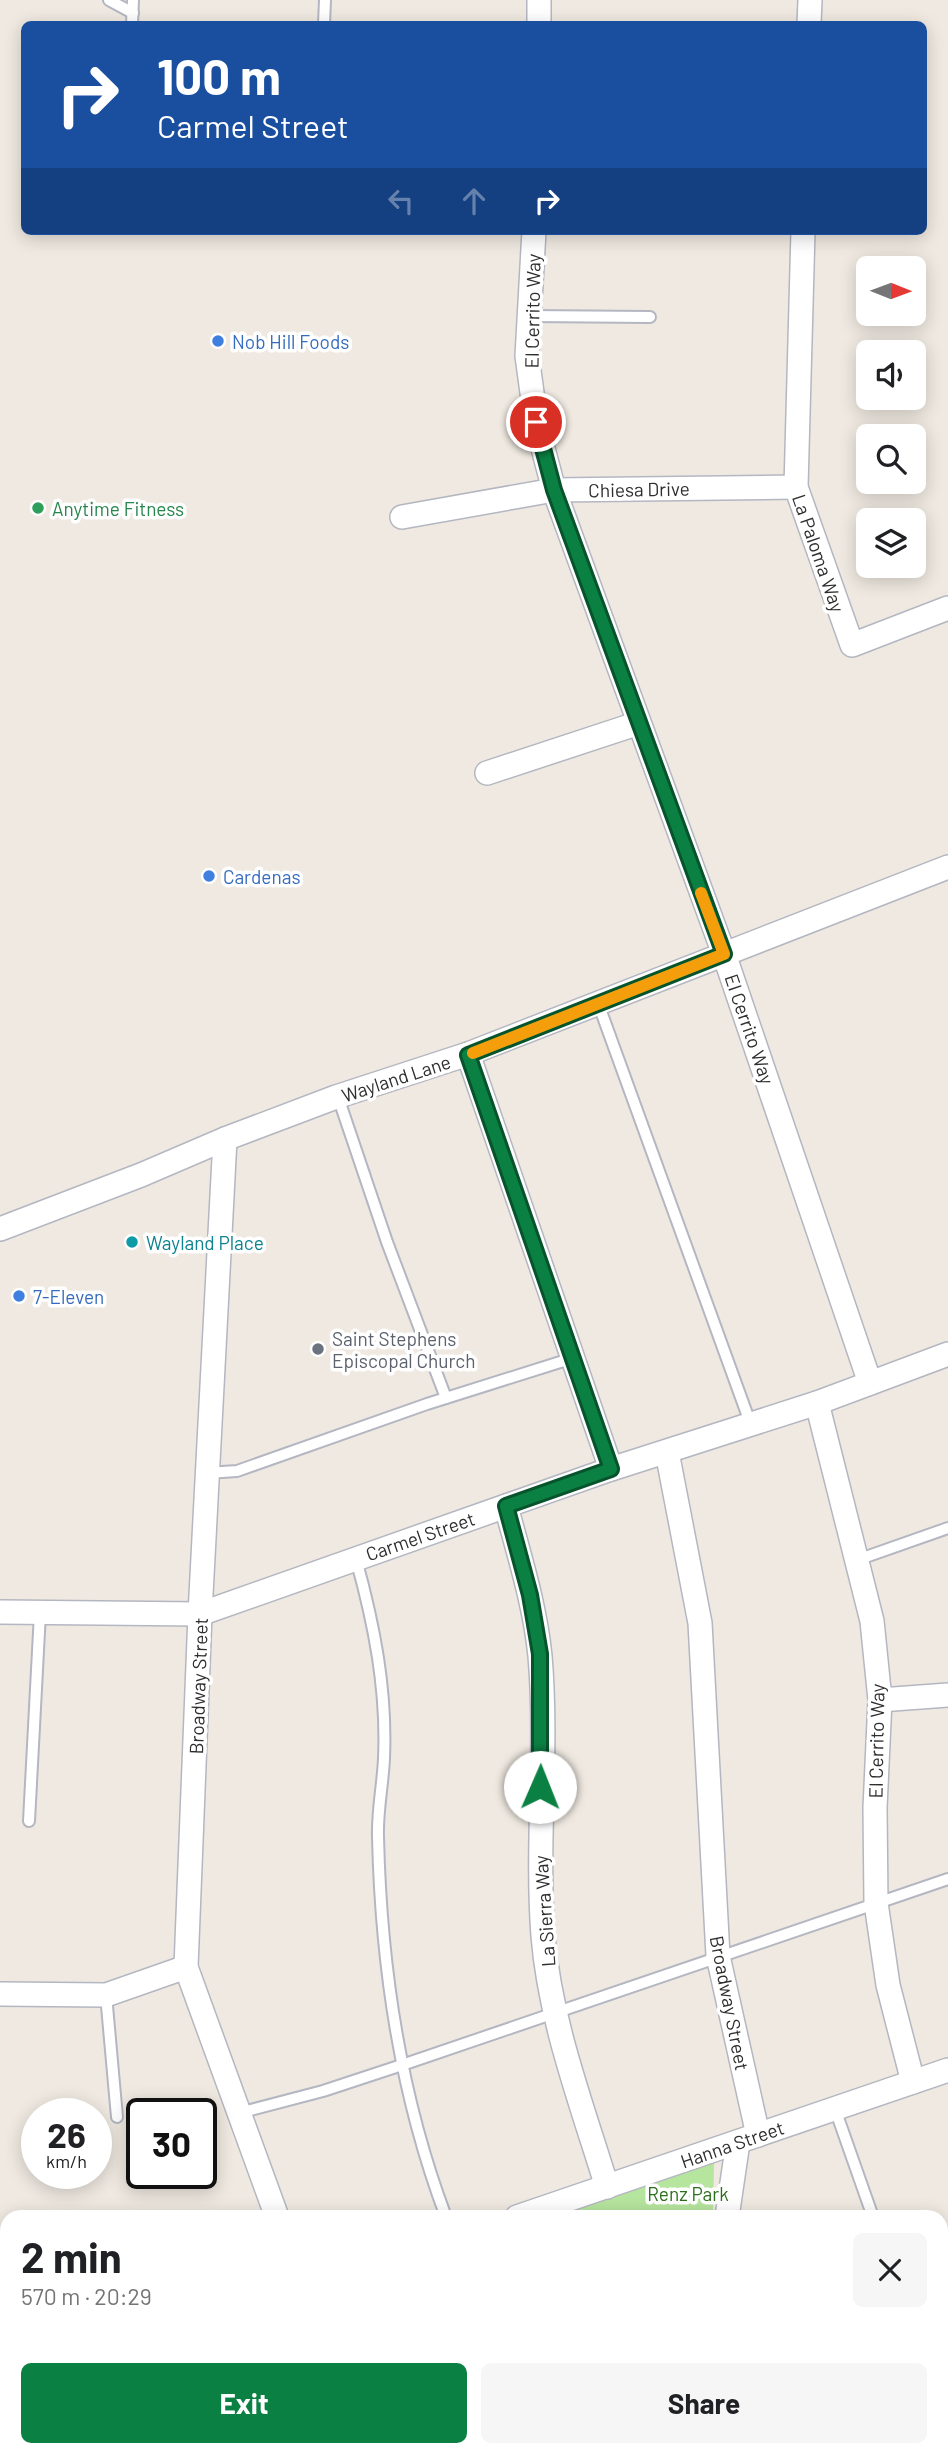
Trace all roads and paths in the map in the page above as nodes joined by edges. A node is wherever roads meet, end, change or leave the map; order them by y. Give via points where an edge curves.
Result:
1 (109, 0) edge
2 (133, 0) edge
3 (325, 0) edge
4 (539, 0) edge
5 (810, 0) edge
6 (133, 19) edge
7 (324, 21) edge
8 (539, 21) edge
9 (809, 21) edge
10 (534, 235) edge
11 (803, 235) edge
12 (530, 316) junction
13 (650, 317) dead end
14 (796, 487) junction
15 (554, 490) junction
16 (402, 517) dead end
17 (948, 608) edge
18 (639, 723) junction
19 (487, 773) dead end
20 (948, 867) edge
21 (724, 954) junction
22 (598, 1003) junction
23 (468, 1055) junction
24 (338, 1097) junction
25 (225, 1139) junction
26 (0, 1229) edge
27 (948, 1354) edge
28 (573, 1357) junction
29 (870, 1383) junction
30 (446, 1398) junction
31 (817, 1403) junction
32 (751, 1425) junction
33 (667, 1452) junction
34 (611, 1469) junction
35 (207, 1473) junction
36 (506, 1506) junction
37 (948, 1528) edge
38 (356, 1559) junction
39 (857, 1560) junction
40 (0, 1612) edge
41 (40, 1613) junction
42 (200, 1614) junction
43 (948, 1695) edge
44 (880, 1700) junction
45 (29, 1821) dead end
46 (948, 1879) edge
47 (876, 1903) junction
48 (718, 1956) junction
49 (186, 1967) junction
50 (0, 1994) edge
51 (106, 1995) junction
52 (554, 2015) junction
53 (402, 2065) junction
54 (948, 2070) edge
55 (913, 2082) junction
56 (835, 2109) junction
57 (239, 2113) junction
58 (117, 2118) dead end
59 (748, 2139) junction
60 (607, 2187) junction
61 (274, 2210) edge
62 (443, 2210) edge
63 (538, 2210) edge
64 (729, 2210) edge
65 (871, 2210) edge

1 - 6 lane
2 - 6 lane
3 - 7 lane
4 - 8 street
5 - 9 street
10 - 12 street, El Cerrito Way
11 - 14 street, La Paloma Way
12 - 13 lane
12 - 15 street, El Cerrito Way via 527,356 536,422
14 - 15 street, Chiesa Drive
14 - 17 street, La Paloma Way via 852,645
15 - 16 street, Chiesa Drive
15 - 18 street, El Cerrito Way
18 - 19 street
18 - 21 street, El Cerrito Way
20 - 21 street, Wayland Lane
21 - 22 street, Wayland Lane
21 - 29 street, El Cerrito Way
22 - 23 street, Wayland Lane
22 - 32 lane
23 - 24 street, Wayland Lane
23 - 28 street
24 - 25 street, Wayland Lane
24 - 30 lane
25 - 26 street, Wayland Lane
25 - 35 street, Broadway Street
27 - 29 street, Carmel Street
28 - 30 lane
28 - 34 street
29 - 31 street, Carmel Street
30 - 35 lane via 237,1471
31 - 32 street, Carmel Street
31 - 39 street, El Cerrito Way
32 - 33 street, Carmel Street
33 - 34 street, Carmel Street
33 - 48 street, Broadway Street via 700,1623
34 - 36 street, Carmel Street
35 - 42 street, Broadway Street
36 - 38 street, Carmel Street
36 - 52 street, La Sierra Way via 540,1654 539,1859 543,1939
37 - 39 lane
38 - 42 street, Carmel Street
38 - 53 lane via 382,1679 380,1897 386,1979
39 - 44 street, El Cerrito Way via 872,1620
40 - 41 street, Carmel Street
41 - 42 street, Carmel Street
41 - 45 lane
42 - 49 street, Broadway Street
43 - 44 street
44 - 47 street, El Cerrito Way
46 - 47 lane
47 - 48 lane
47 - 55 street, El Cerrito Way via 888,1985
48 - 52 lane
48 - 59 street, Broadway Street
49 - 51 street
49 - 57 street, Broadway Street
50 - 51 street
51 - 58 lane
52 - 53 lane
52 - 60 street, La Sierra Way
53 - 57 lane
53 - 62 lane via 426,2162
54 - 55 street, Hanna Street
55 - 56 street, Hanna Street
56 - 59 street, Hanna Street
56 - 65 lane
57 - 61 street, Broadway Street
59 - 60 street, Hanna Street
59 - 64 street
60 - 63 street, Hanna Street

